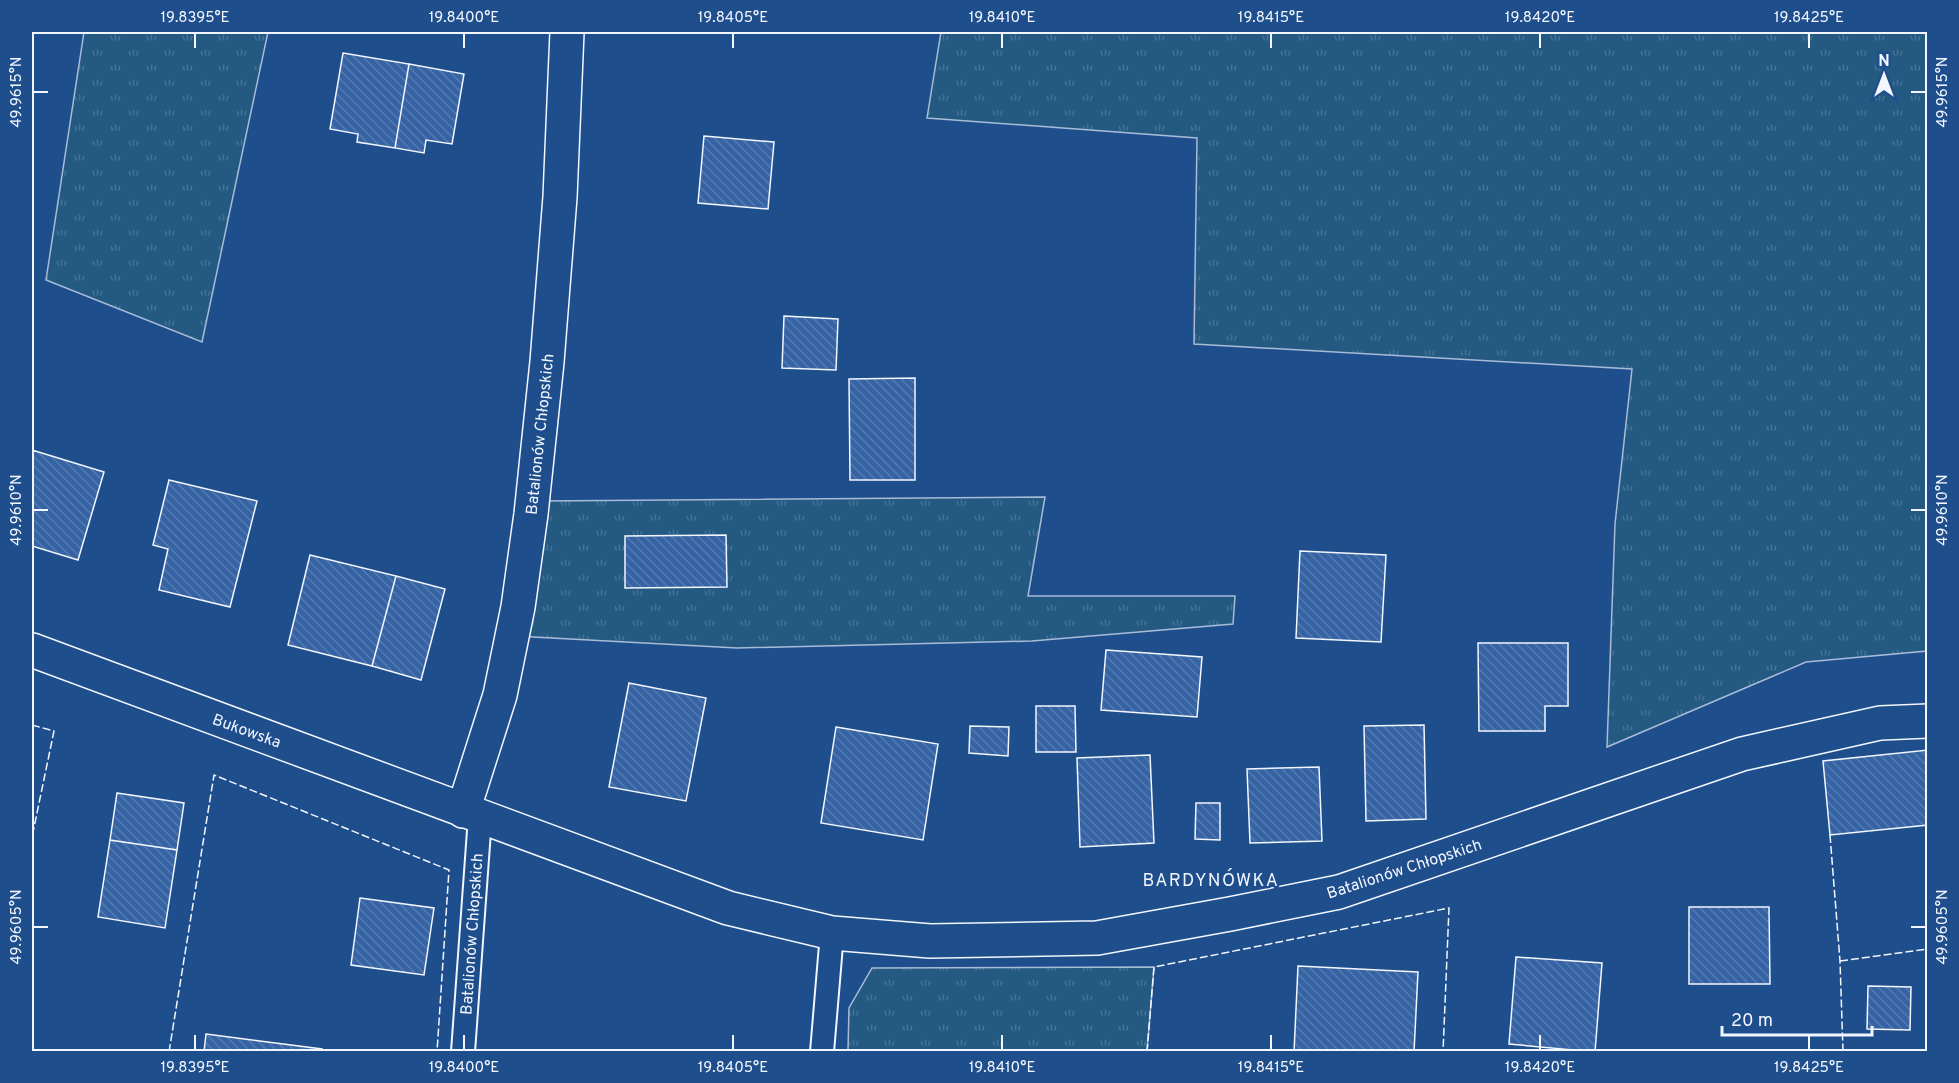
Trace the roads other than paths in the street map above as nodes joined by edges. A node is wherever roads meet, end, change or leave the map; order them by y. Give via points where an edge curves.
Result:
1 (567, 32) edge
2 (32, 650) edge
3 (1928, 721) edge
4 (472, 814) junction
5 (832, 933) junction
6 (463, 1052) edge
7 (822, 1052) edge

1 - 4 street, Batalionów Chłopskich via 560,197 531,514 518,607
2 - 4 street, Bukowska
3 - 5 street, Batalionów Chłopskich via 1880,723 1742,754 1339,892 1230,914 1097,938 930,941
4 - 5 street, Batalionów Chłopskich via 728,908
4 - 6 lane, Batalionów Chłopskich
5 - 7 lane

